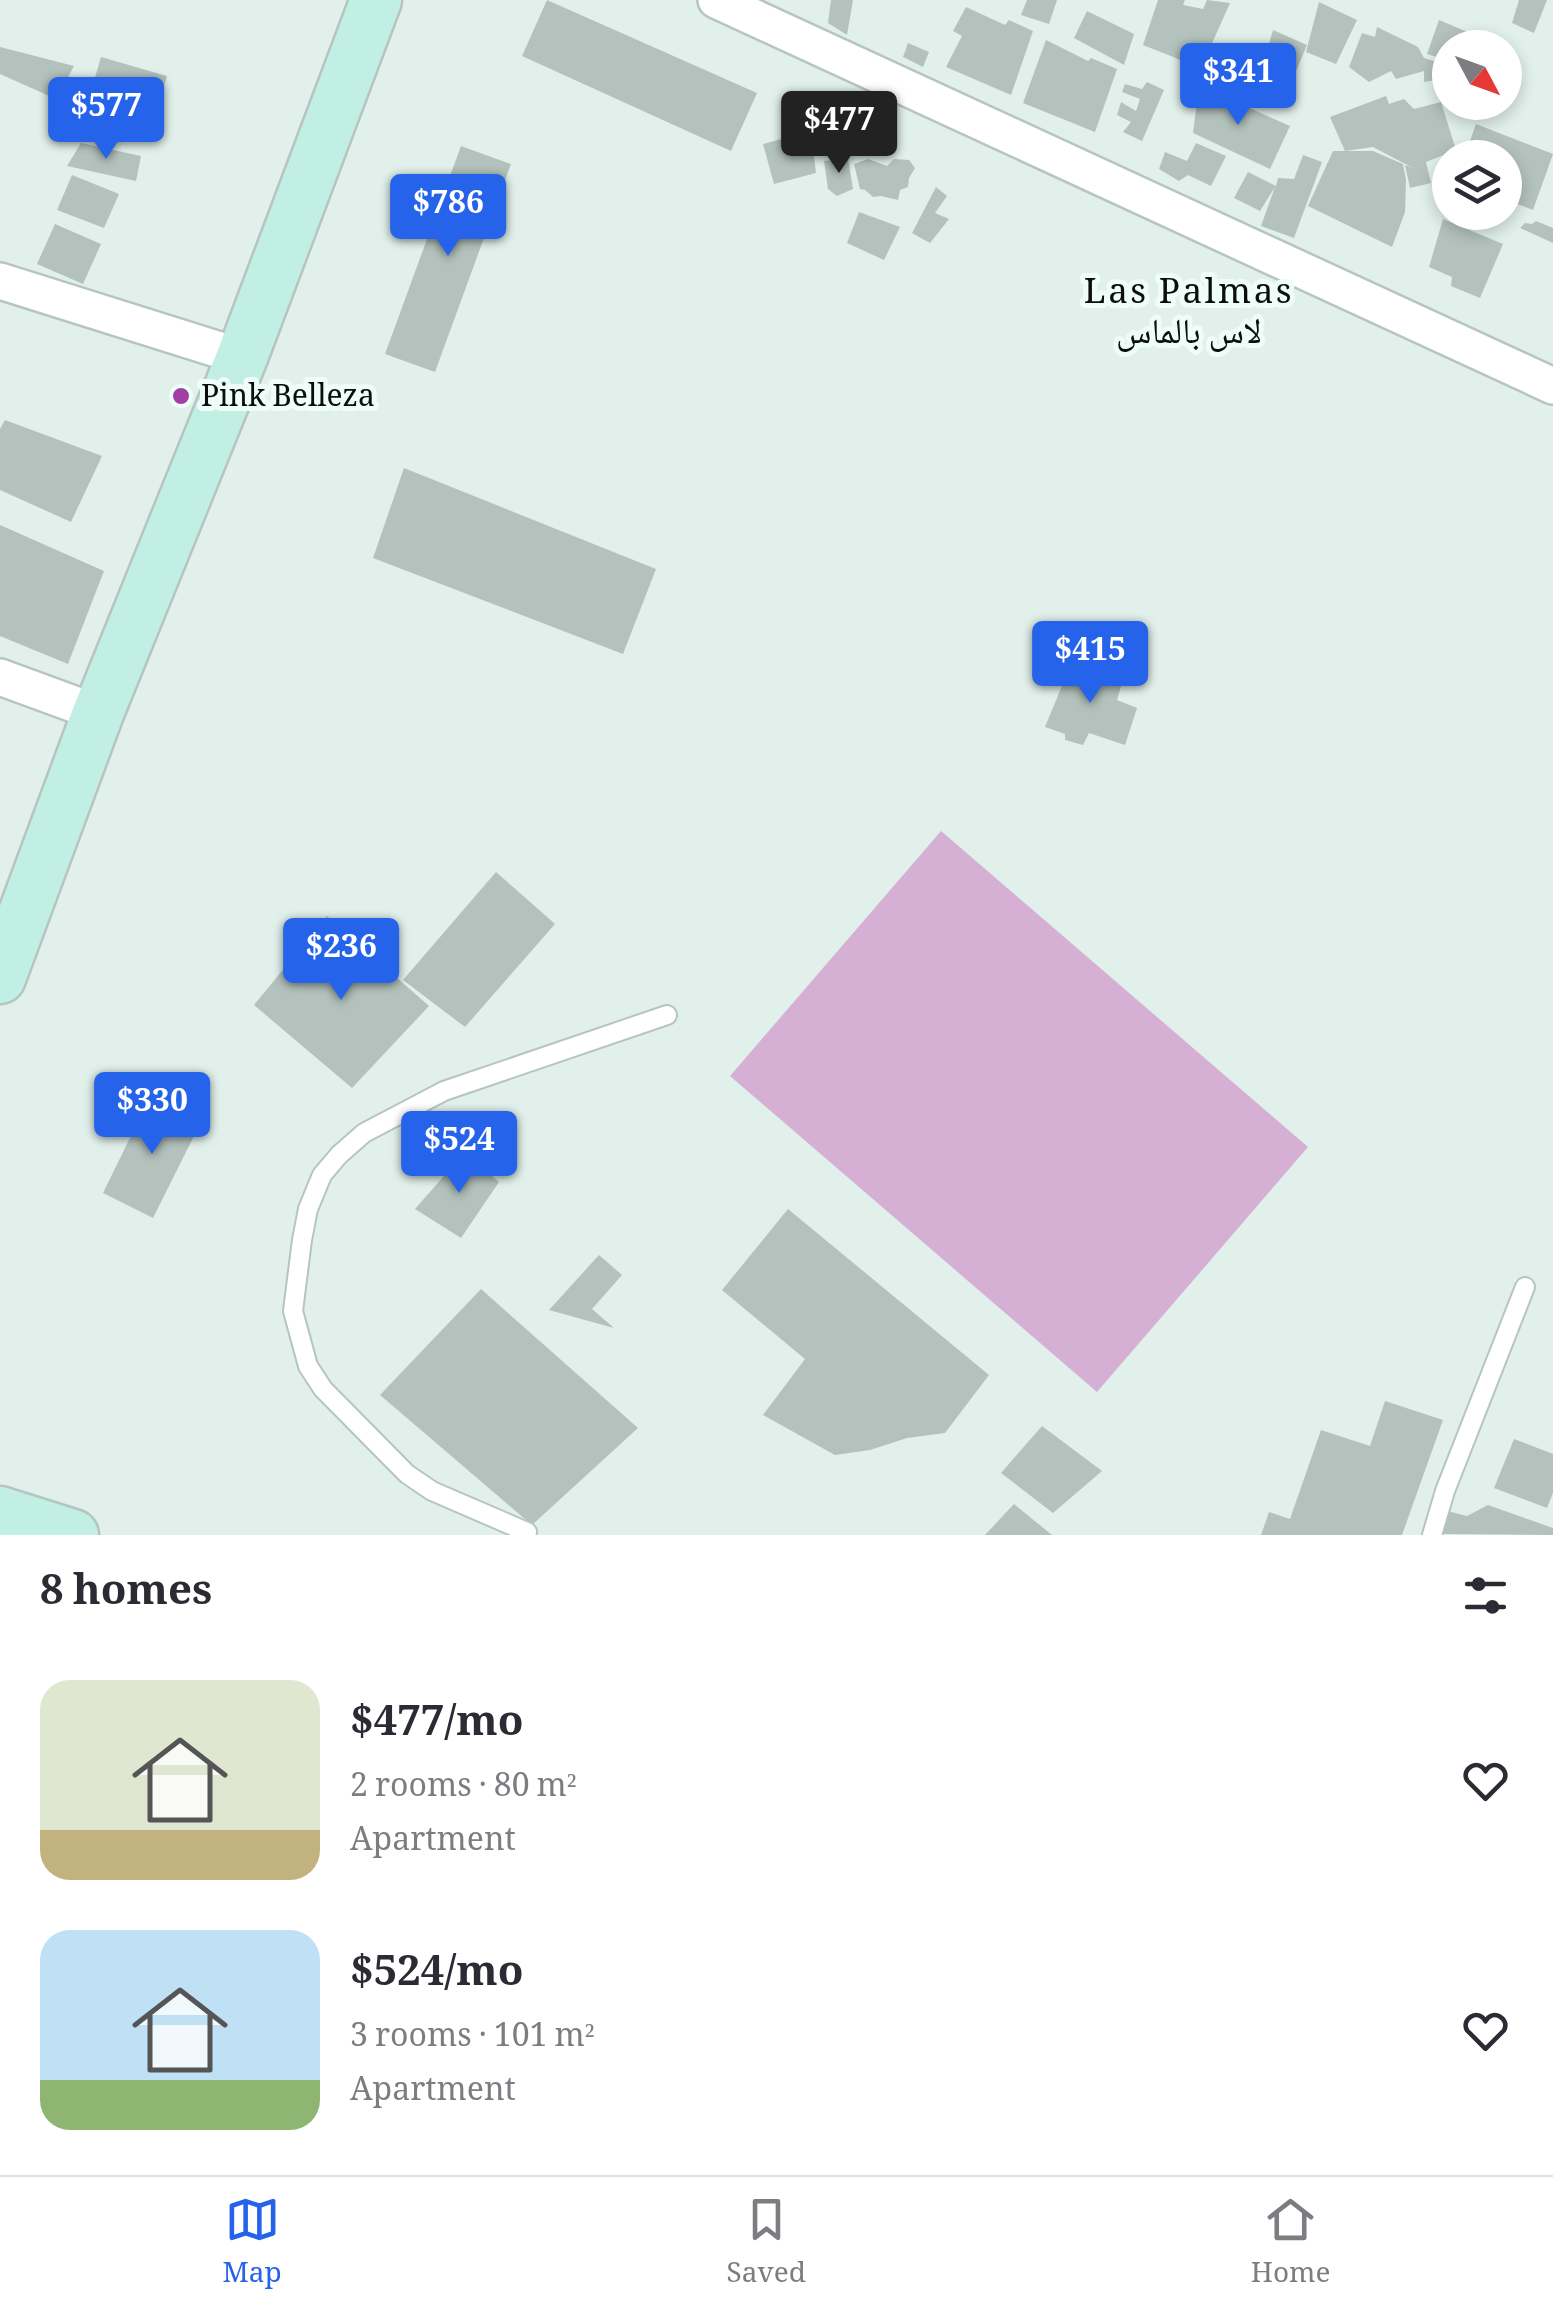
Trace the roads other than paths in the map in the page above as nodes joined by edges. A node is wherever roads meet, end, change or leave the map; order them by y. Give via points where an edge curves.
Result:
1 (376, 0) edge
2 (716, 0) edge
3 (0, 281) edge
4 (242, 357) junction
5 (1553, 386) edge
6 (0, 677) edge
7 (98, 713) junction
8 (0, 978) edge
9 (666, 1015) dead end
10 (1525, 1288) dead end
11 (0, 1512) edge
12 (73, 1535) edge
13 (526, 1535) edge
14 (1432, 1535) edge

1 - 4 main road
2 - 5 street
3 - 4 street
4 - 7 main road
6 - 7 street
7 - 8 main road
9 - 13 lane via 456,1086 364,1133 322,1175 308,1209 293,1311 308,1366 323,1389 408,1474
10 - 14 lane
11 - 12 main road

